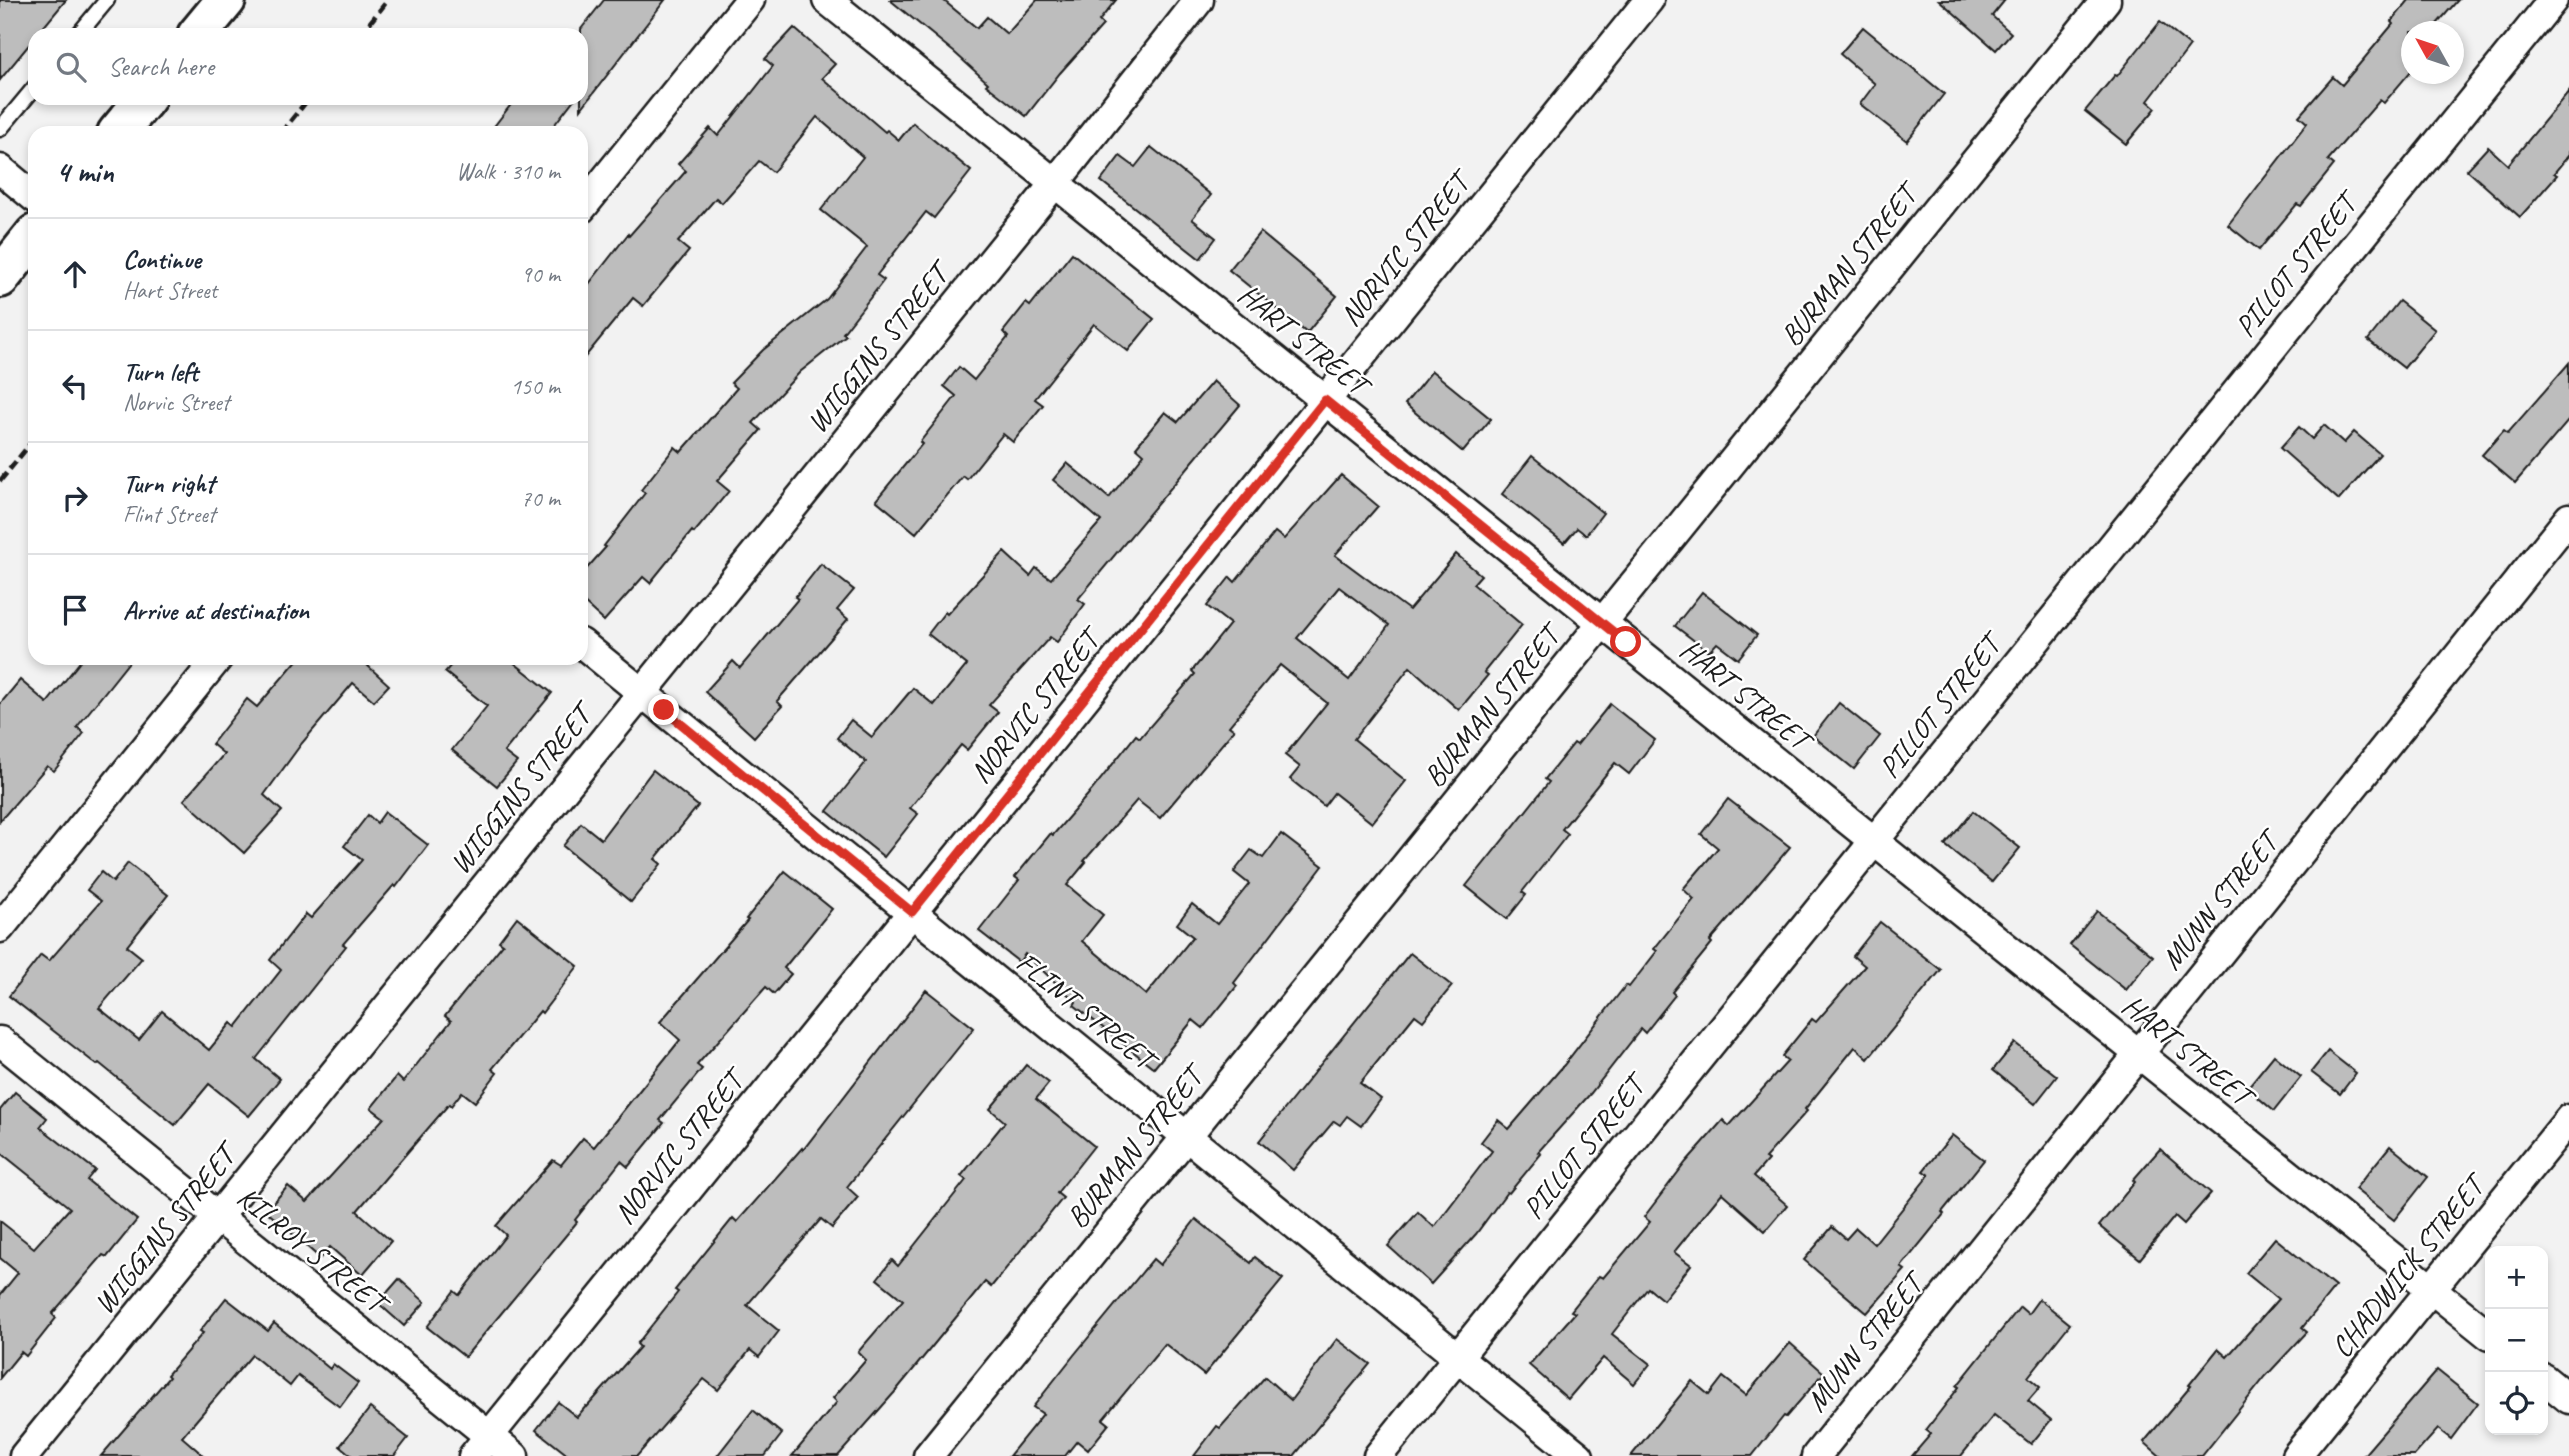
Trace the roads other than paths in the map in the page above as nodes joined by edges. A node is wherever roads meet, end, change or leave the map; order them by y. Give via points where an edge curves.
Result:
1 (107, 0) edge
2 (226, 0) edge
3 (750, 0) edge
4 (827, 0) edge
5 (1199, 0) edge
6 (1648, 0) edge
7 (2106, 0) edge
8 (2553, 0) edge
9 (84, 28) edge
10 (203, 28) edge
11 (28, 95) edge
12 (140, 105) edge
13 (123, 126) edge
14 (0, 129) edge
15 (0, 169) edge
16 (1055, 183) junction
17 (28, 192) edge
18 (588, 200) edge
19 (28, 243) edge
20 (0, 278) edge
21 (1325, 400) junction
22 (2569, 518) edge
23 (1602, 623) junction
24 (588, 649) edge
25 (212, 665) edge
26 (642, 692) junction
27 (1874, 841) junction
28 (912, 912) junction
29 (0, 928) edge
30 (0, 1041) edge
31 (2139, 1054) junction
32 (2569, 1119) edge
33 (1187, 1136) junction
34 (218, 1217) junction
35 (2432, 1289) junction
36 (2485, 1332) edge
37 (1457, 1357) junction
38 (2548, 1382) edge
39 (2569, 1399) edge
40 (481, 1446) edge
41 (24, 1456) edge
42 (514, 1456) edge
43 (928, 1456) edge
44 (1378, 1456) edge
45 (1579, 1456) edge
46 (1816, 1456) edge
47 (2296, 1456) edge

1 - 9 lane
2 - 10 main road
3 - 18 street
4 - 16 street, HART STREET
5 - 16 street, WIGGINS STREET
6 - 21 street, NORVIC STREET
7 - 23 street, BURMAN STREET
8 - 27 street, PILLOT STREET
11 - 14 lane
12 - 13 main road
15 - 17 street
16 - 21 street, HART STREET
16 - 26 street, WIGGINS STREET
19 - 20 main road
21 - 23 street, HART STREET
21 - 28 street, NORVIC STREET
22 - 31 street, MUNN STREET
23 - 27 street, HART STREET
23 - 33 street, BURMAN STREET
24 - 26 street, FLINT STREET
25 - 29 street
26 - 28 street, FLINT STREET
26 - 34 street, WIGGINS STREET
27 - 31 street, HART STREET
27 - 37 street, PILLOT STREET
28 - 33 street, FLINT STREET
28 - 40 street, NORVIC STREET
30 - 34 street, KILROY STREET
31 - 35 street, HART STREET
31 - 46 street, MUNN STREET
32 - 35 street, CHADWICK STREET
33 - 37 street, FLINT STREET
33 - 43 street, BURMAN STREET
34 - 40 street, KILROY STREET
34 - 41 street, WIGGINS STREET
35 - 36 street, HART STREET
35 - 47 street, CHADWICK STREET
37 - 44 street, PILLOT STREET
37 - 45 street, FLINT STREET
38 - 39 street
40 - 42 street, KILROY STREET

